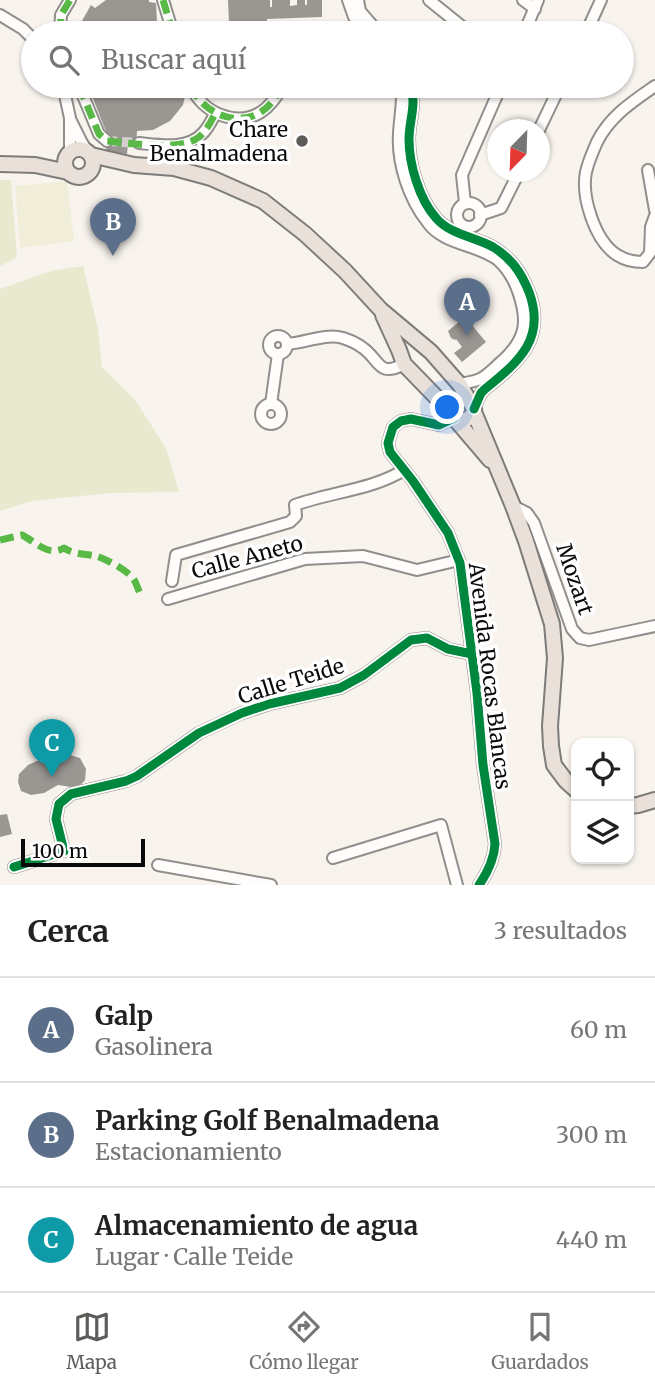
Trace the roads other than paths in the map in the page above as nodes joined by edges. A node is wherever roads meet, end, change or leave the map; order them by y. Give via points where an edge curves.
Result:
1 (70, 0) edge
2 (163, 0) edge
3 (348, 0) edge
4 (358, 0) edge
5 (429, 0) edge
6 (523, 0) edge
7 (601, 0) edge
8 (536, 5) edge
9 (0, 15) edge
10 (61, 21) edge
11 (169, 21) edge
12 (356, 21) edge
13 (369, 21) edge
14 (455, 21) edge
15 (591, 21) edge
16 (21, 28) edge
17 (655, 86) edge
18 (66, 98) edge
19 (84, 98) edge
20 (199, 98) edge
21 (275, 98) edge
22 (403, 98) edge
23 (413, 98) edge
24 (496, 98) edge
25 (554, 98) edge
26 (215, 114) junction
27 (70, 118) junction
28 (544, 119) edge
29 (107, 141) dead end
30 (139, 143) tunnel mouth
31 (90, 153) junction
32 (68, 154) junction
33 (0, 164) edge
34 (35, 165) junction
35 (134, 165) junction
36 (648, 170) dead end
37 (91, 171) junction
38 (68, 172) junction
39 (514, 182) edge
40 (465, 203) junction
41 (655, 210) edge
42 (480, 215) junction
43 (655, 216) edge
44 (454, 225) junction
45 (471, 232) junction
46 (381, 310) junction
47 (420, 343) junction
48 (287, 344) junction
49 (278, 354) junction
50 (402, 360) junction
51 (460, 385) junction
52 (271, 404) dead end
53 (474, 411) junction
54 (455, 420) junction
55 (497, 467) junction
56 (404, 471) junction
57 (513, 506) junction
58 (459, 559) junction
59 (172, 581) dead end
60 (168, 599) dead end
61 (655, 626) edge
62 (472, 654) junction
63 (571, 786) edge
64 (655, 800) edge
65 (634, 805) edge
66 (333, 858) dead end
67 (158, 865) dead end
68 (14, 867) dead end
69 (246, 883) edge
70 (271, 885) edge
71 (457, 885) edge
72 (479, 885) edge

1 - 10 street
2 - 11 street
3 - 12 street
4 - 13 street
5 - 14 street
6 - 8 street
7 - 15 street
9 - 16 street
17 - 43 street via 617,113 598,141 586,174 587,206 598,233 616,254 643,262 650,253
18 - 27 street
19 - 29 street via 99,134
20 - 26 street
21 - 26 street via 253,116
22 - 51 street via 402,169 420,210 437,233 498,261 516,286 525,314 521,337 506,358 481,379
23 - 44 street via 409,137 412,167 435,218
24 - 40 street via 462,176
25 - 28 street
26 - 30 street via 197,139 182,144
27 - 31 street
27 - 32 street
31 - 32 main road via 75,149
31 - 35 main road
31 - 37 main road
32 - 34 main road
32 - 38 main road
33 - 34 main road
34 - 38 main road
35 - 37 main road
35 - 46 main road via 174,168 211,178 263,201 305,234
36 - 41 street
37 - 38 main road via 80,178
39 - 42 street via 501,208
40 - 42 street via 475,205
40 - 44 street
42 - 45 street
44 - 45 street
45 - 53 street via 515,265 535,315 535,327 523,352 485,388
46 - 47 main road
46 - 50 main road
47 - 50 main road via 412,345
47 - 51 main road
48 - 49 street
48 - 49 street via 282,337 271,339 269,348
48 - 50 street via 341,337 363,348 380,367 389,370
49 - 52 street
50 - 54 main road
51 - 53 main road
53 - 54 main road via 466,420
53 - 55 main road
54 - 55 main road
54 - 56 street, Avenida Rocas Blancas via 433,425 411,419 393,427 390,452
55 - 57 main road
56 - 58 street, Avenida Rocas Blancas via 448,533
56 - 59 street via 295,505 296,516 290,522 176,555
57 - 61 street, Mozart via 534,523 572,629 580,638
57 - 63 main road via 552,624 554,765
58 - 60 street, Calle Aneto via 417,570 363,556 305,559
58 - 62 street, Avenida Rocas Blancas
62 - 68 street, Calle Teide via 427,638 411,640 340,688 242,713 199,733 137,776 71,794 59,804 56,819 64,851
62 - 72 street, Avenida Rocas Blancas via 495,844 488,872
64 - 65 main road
66 - 71 street via 441,825
67 - 69 street
69 - 70 street

